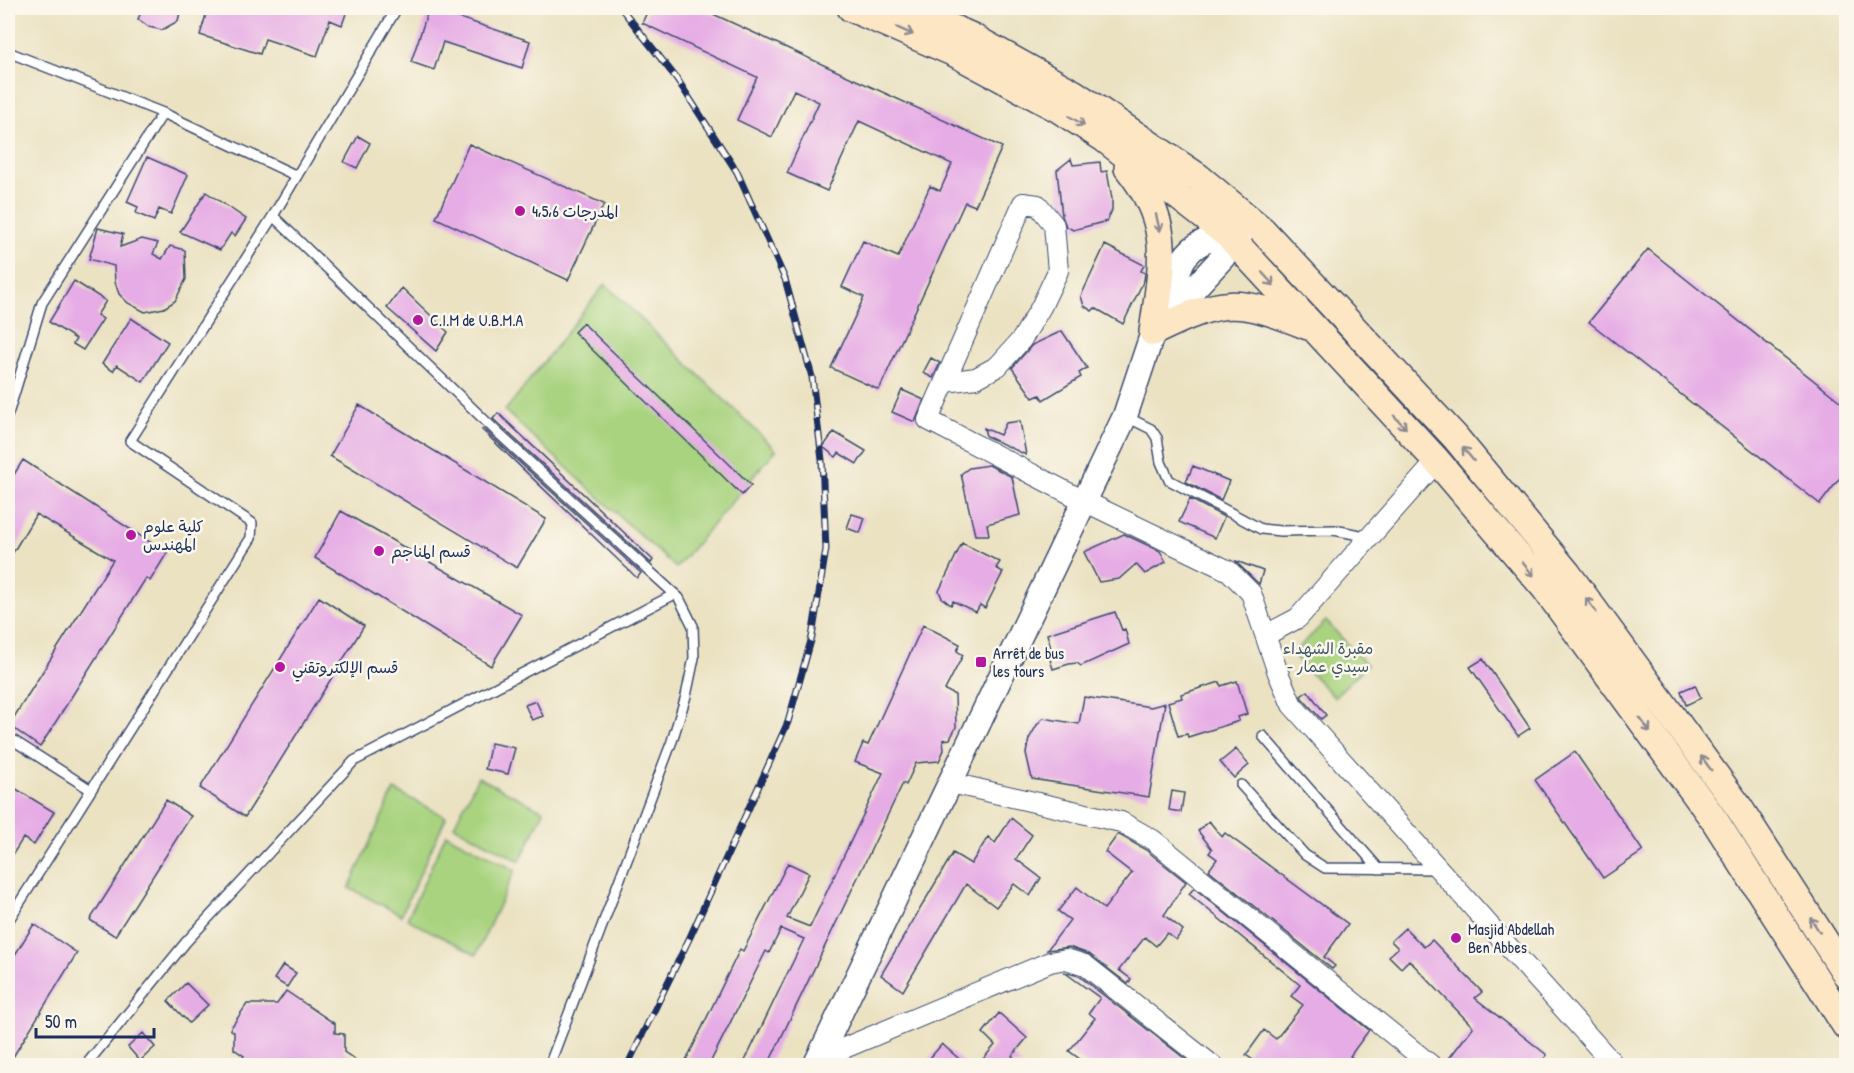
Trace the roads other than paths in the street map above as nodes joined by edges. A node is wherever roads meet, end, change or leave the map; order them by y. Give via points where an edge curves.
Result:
1 (397, 8) edge
2 (851, 8) edge
3 (906, 8) edge
4 (8, 52) edge
5 (162, 113) junction
6 (1105, 139) junction
7 (297, 176) junction
8 (1198, 177) junction
9 (273, 216) junction
10 (1228, 236) junction
11 (1294, 264) junction
12 (1314, 329) junction
13 (1153, 332) junction
14 (946, 382) junction
15 (8, 414) edge
16 (1125, 416) junction
17 (1437, 461) junction
18 (1084, 501) junction
19 (1371, 537) junction
20 (675, 594) junction
21 (1266, 635) junction
22 (1263, 736) dead end
23 (8, 737) edge
24 (951, 783) junction
25 (1240, 784) dead end
26 (91, 790) junction
27 (1379, 869) junction
28 (1440, 869) junction
29 (8, 921) edge
30 (1846, 974) edge
31 (1846, 1026) edge
32 (816, 1062) edge
33 (85, 1065) edge
34 (549, 1065) edge
35 (1213, 1065) edge
36 (1432, 1065) edge
37 (1616, 1065) edge

1 - 7 lane
2 -> 6 main road via 1017,84
3 - 8 main road via 1024,64
4 - 5 lane
5 - 7 lane
5 - 15 lane via 42,303
6 - 10 main road
6 -> 13 main road via 1145,189 1155,209 1162,260
7 - 9 lane
8 - 10 street via 1224,212
8 - 11 main road via 1235,205
9 - 20 lane via 499,434
9 - 26 lane via 130,441 252,523 251,538
10 - 11 street via 1250,234
10 -> 12 main road
10 - 13 street via 1227,250 1216,266
30 -> 11 main road via 1738,806 1567,573 1455,437
12 - 13 main road via 1264,309 1233,305 1195,312
12 -> 17 main road
13 - 16 street
14 - 14 street via 1023,203 1038,205 1054,225 1058,271 1041,307 1022,339 998,366 976,378
14 - 18 street via 928,420
16 - 18 street
16 - 19 lane via 1151,429 1169,480 1261,528 1334,530
17 - 19 street
17 -> 31 main road via 1545,588 1715,821
18 - 21 street via 1229,571 1251,593
18 - 24 street
19 - 21 street via 1298,618
20 - 33 lane via 354,761 186,942
20 - 34 lane via 693,626 694,658 686,696
21 - 28 street via 1292,705
22 - 27 lane
23 - 26 lane
24 - 32 street
24 - 36 street via 1121,822 1153,840
25 - 27 lane via 1314,863 1325,868
26 - 29 lane
27 - 28 lane
28 - 37 street
32 - 35 street via 1050,962 1066,959 1085,965

